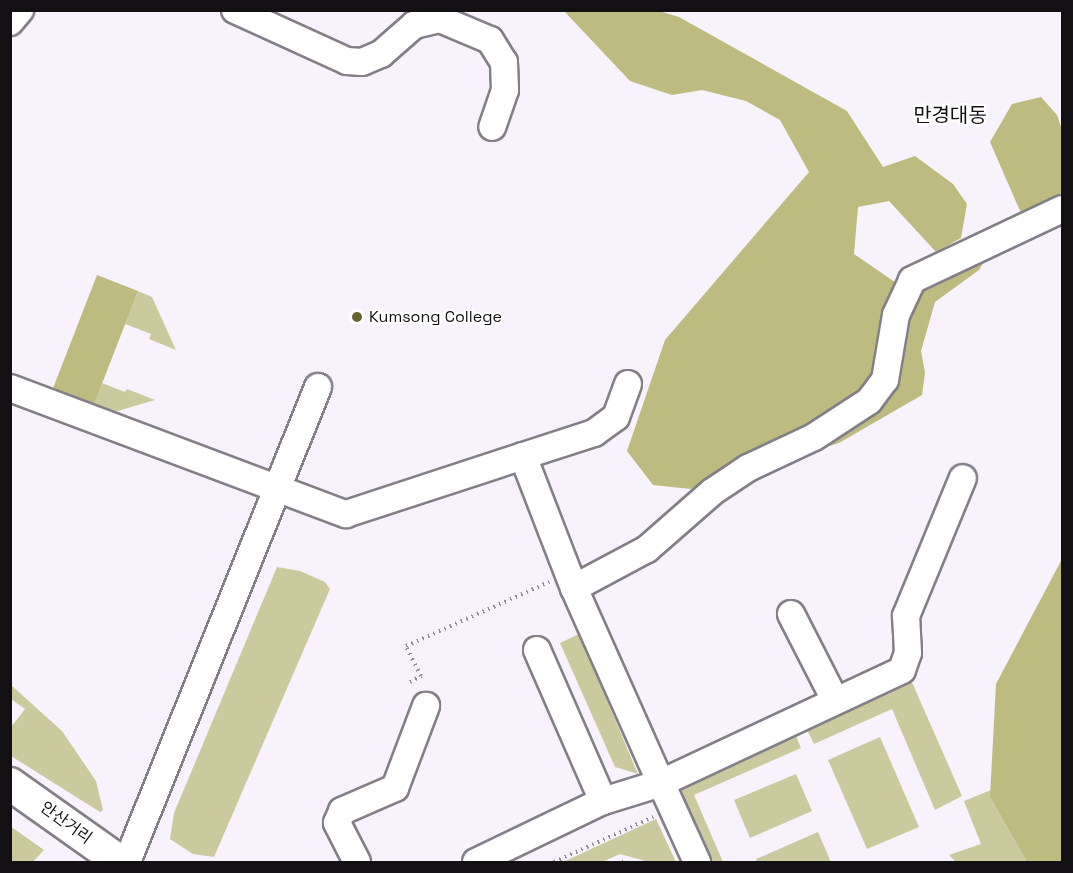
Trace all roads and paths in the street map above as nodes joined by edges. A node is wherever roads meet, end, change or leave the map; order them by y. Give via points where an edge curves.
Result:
1 (21, 10) edge
2 (235, 10) edge
3 (10, 22) edge
4 (492, 127) dead end
5 (1062, 209) edge
6 (628, 384) dead end
7 (318, 387) dead end
8 (10, 388) edge
9 (523, 456) junction
10 (963, 478) dead end
11 (277, 488) junction
12 (572, 580) junction
13 (791, 614) dead end
14 (537, 650) dead end
15 (410, 682) dead end
16 (835, 700) junction
17 (426, 706) dead end
18 (662, 783) junction
19 (10, 784) edge
20 (603, 801) junction
21 (647, 813) dead end
22 (656, 815) junction
23 (662, 816) dead end
24 (120, 862) edge
25 (127, 862) edge
26 (357, 862) edge
27 (476, 862) edge
28 (555, 862) edge
29 (697, 862) edge

1 - 3 street
2 - 4 street via 347,61 362,62 381,54 414,25 440,19 490,40 504,62 505,90
5 - 12 street via 912,280 896,315 885,380 869,401 814,437 748,468 712,492 647,549
6 - 9 street via 616,417 594,433
7 - 11 street
8 - 11 street
9 - 11 street via 346,514
9 - 12 street
10 - 16 street via 906,616 908,653 902,670
11 - 25 street
12 - 15 path via 406,646 421,676
12 - 18 street
13 - 16 street
14 - 20 street
16 - 18 street
17 - 26 street via 395,788 342,811 337,823
18 - 20 street
18 - 29 street
19 - 24 main road, 안산거리
20 - 27 street
21 - 22 path
22 - 23 path
22 - 28 path

